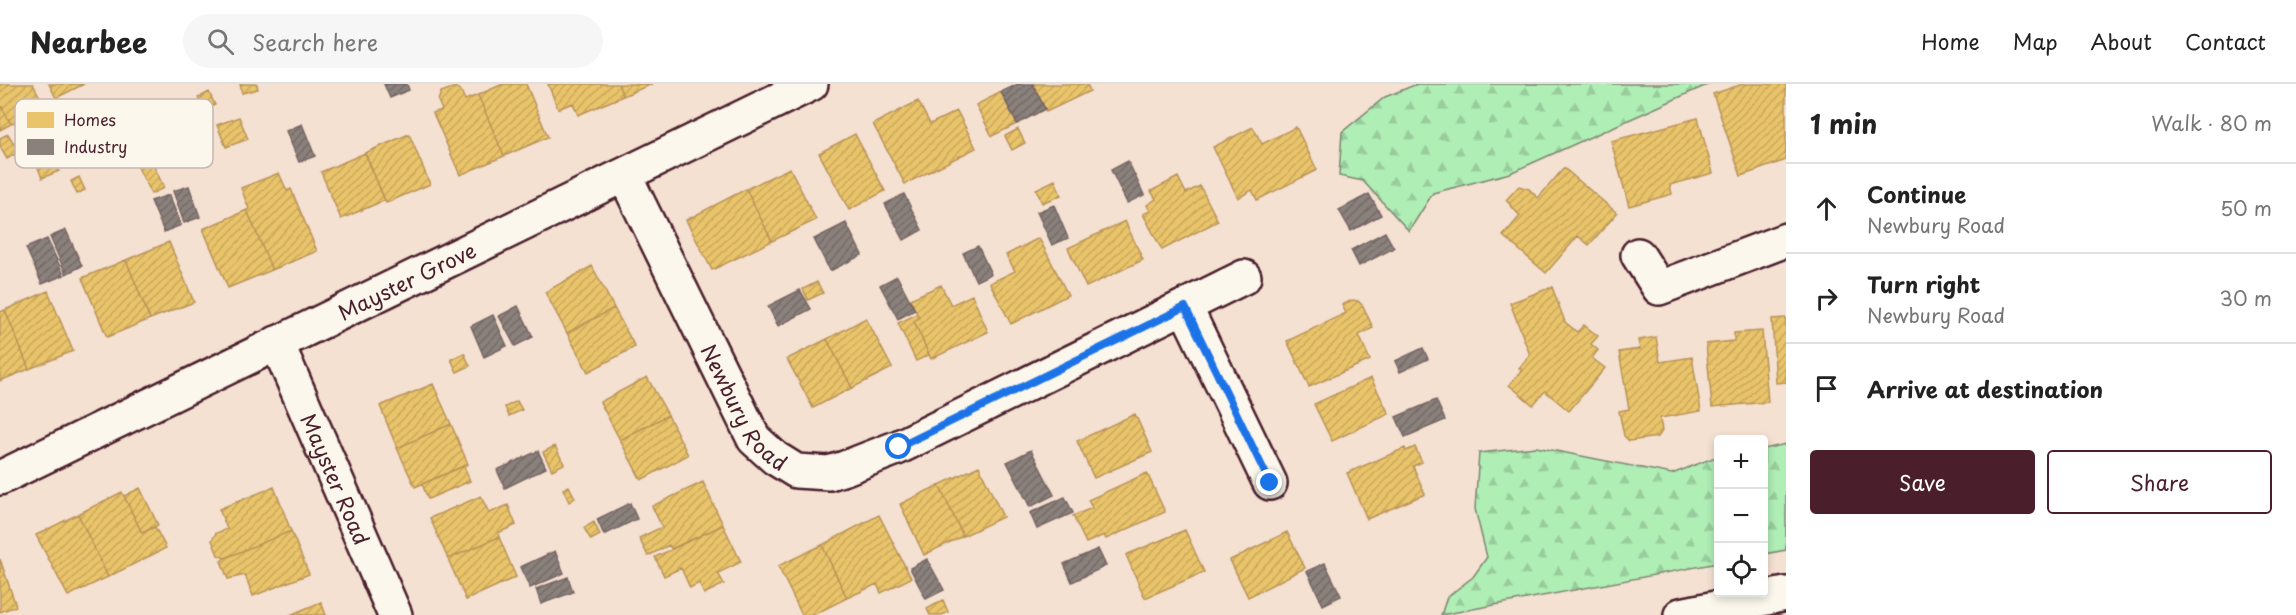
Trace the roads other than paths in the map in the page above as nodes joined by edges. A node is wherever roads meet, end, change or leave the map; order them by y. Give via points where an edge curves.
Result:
1 (811, 84) edge
2 (625, 176) junction
3 (1786, 240) edge
4 (1638, 255) dead end
5 (1244, 277) dead end
6 (1185, 307) junction
7 (277, 343) junction
8 (0, 478) edge
9 (1270, 483) dead end
10 (1786, 594) edge
11 (395, 615) edge
12 (1681, 615) edge

1 - 2 street, Mayster Grove
2 - 6 street, Newbury Road via 754,439 796,471 829,473 899,447
2 - 7 street, Mayster Grove
3 - 4 street via 1659,288
5 - 6 street, Newbury Road
6 - 9 street
7 - 8 street, Mayster Grove
7 - 11 street, Mayster Road
10 - 12 street

